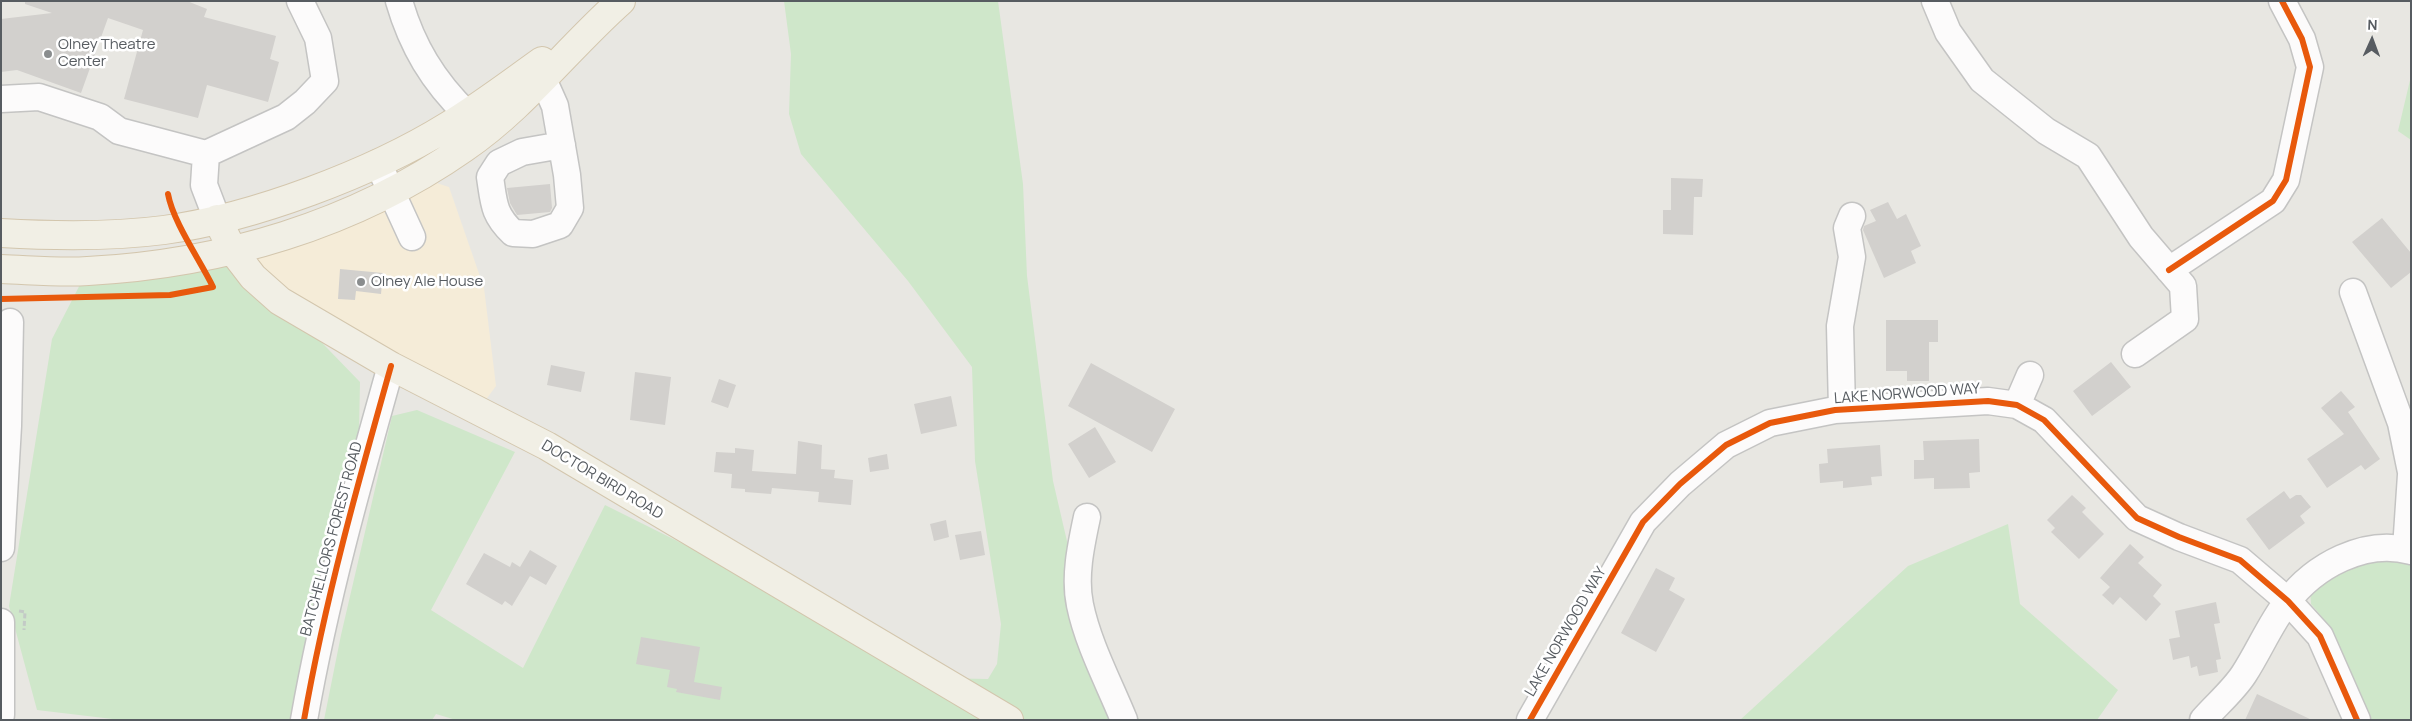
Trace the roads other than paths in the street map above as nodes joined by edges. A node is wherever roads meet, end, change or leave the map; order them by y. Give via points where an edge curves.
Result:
1 (300, 1) edge
2 (398, 1) edge
3 (1935, 1) edge
4 (2282, 1) edge
5 (617, 5) edge
6 (543, 79) junction
7 (1, 99) edge
8 (467, 114) junction
9 (562, 145) dead end
10 (206, 154) junction
11 (378, 162) junction
12 (392, 190) junction
13 (1852, 216) dead end
14 (217, 219) junction
15 (1, 233) edge
16 (412, 237) dead end
17 (233, 251) junction
18 (1, 269) edge
19 (2169, 270) junction
20 (2353, 292) dead end
21 (10, 322) dead end
22 (2135, 354) dead end
23 (391, 366) junction
24 (2030, 374) dead end
25 (2017, 406) junction
26 (1842, 409) junction
27 (2411, 474) edge
28 (1087, 517) dead end
29 (1, 548) edge
30 (2408, 550) edge
31 (2288, 601) junction
32 (1, 622) edge
33 (2, 647) edge
34 (1, 714) edge
35 (304, 720) edge
36 (1009, 720) edge
37 (1124, 720) edge
38 (1530, 720) edge
39 (2203, 720) edge
40 (2357, 720) edge

1 - 10 street via 318,38 325,81 286,117
2 - 8 street via 422,60 436,81
3 - 19 street via 1948,32 1982,80 2046,131 2088,156 2141,237
4 - 19 street via 2302,39 2310,67 2286,180 2273,201
5 - 6 main road
5 - 8 main road
6 - 9 street via 555,106
6 - 12 main road via 514,108 465,148
7 - 10 street via 39,97 100,117 118,131
8 - 11 main road via 404,151
10 - 14 street via 204,185
11 - 12 street
11 - 14 main road via 315,188
12 - 16 street
12 - 17 main road via 328,221
13 - 26 street via 1847,228 1852,257 1840,326
14 - 15 main road via 165,230
14 - 17 main road, DOCTOR BIRD ROAD
17 - 18 main road via 180,261 87,271
17 - 23 main road, DOCTOR BIRD ROAD via 253,277 280,301
19 - 22 street via 2183,286 2185,319
20 - 27 street via 2401,423
21 - 29 street
23 - 35 street, BATCHELLORS FOREST ROAD via 358,481 317,646
23 - 36 main road, DOCTOR BIRD ROAD via 547,446
24 - 25 street
25 - 26 street, LAKE NORWOOD WAY via 1988,401
25 - 31 street, LAKE NORWOOD WAY via 2044,420 2137,518 2240,560
26 - 38 street, LAKE NORWOOD WAY via 1770,423 1726,445 1680,484 1643,522
27 - 30 street
28 - 37 street via 1079,566 1080,604
30 - 31 street via 2378,548 2348,554 2319,571
31 - 39 street via 2242,676
31 - 40 street, LAKE NORWOOD WAY via 2320,636
32 - 33 street
33 - 34 street

